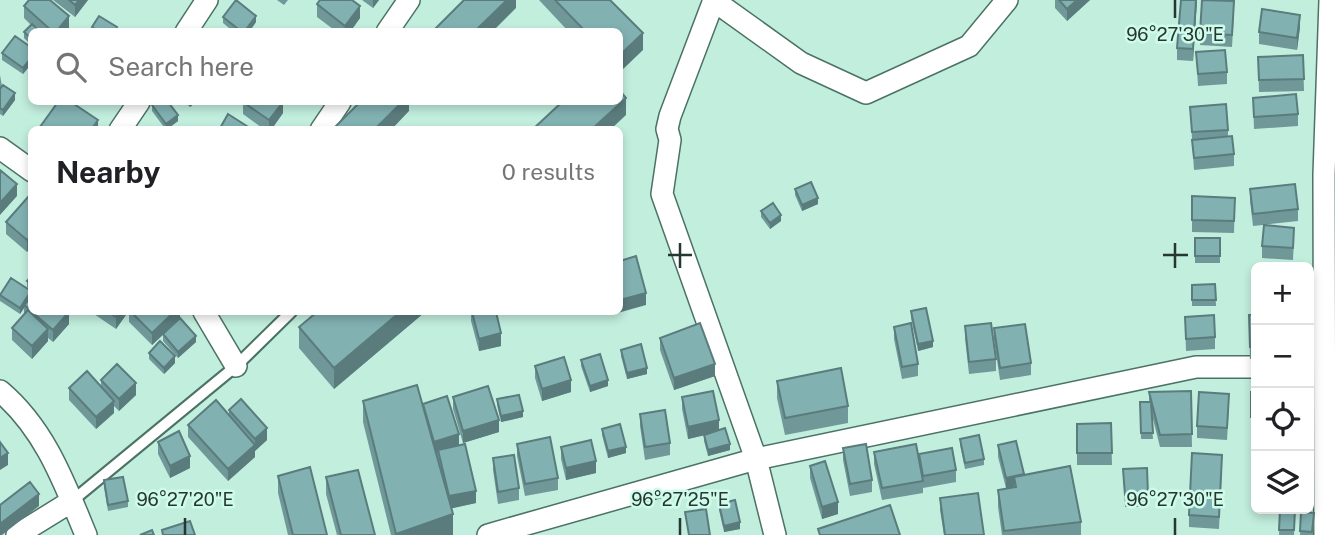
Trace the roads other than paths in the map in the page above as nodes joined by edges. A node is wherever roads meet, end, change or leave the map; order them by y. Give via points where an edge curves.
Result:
1 (208, 0) edge
2 (408, 0) edge
3 (714, 0) edge
4 (1007, 0) edge
5 (1330, 0) edge
6 (189, 28) edge
7 (390, 28) edge
8 (137, 105) edge
9 (338, 105) edge
10 (123, 126) edge
11 (324, 126) edge
12 (0, 148) edge
13 (28, 168) edge
14 (1330, 176) edge
15 (206, 315) edge
16 (288, 315) edge
17 (236, 366) junction
18 (1251, 368) edge
19 (1323, 368) edge
20 (0, 391) edge
21 (756, 459) junction
22 (72, 501) junction
23 (17, 535) edge
24 (86, 535) edge
25 (488, 535) edge
26 (775, 535) edge
27 (1325, 535) edge

1 - 6 street
2 - 7 street
3 - 4 street via 801,63 866,93 969,46
3 - 21 street via 670,116 662,194
5 - 14 street
8 - 10 street
9 - 11 street
12 - 13 street
14 - 19 street
15 - 17 street
16 - 17 lane
17 - 22 lane
18 - 21 street via 1196,368
19 - 27 street
20 - 22 street via 54,458
21 - 25 street
21 - 26 street
22 - 23 street
22 - 24 street

